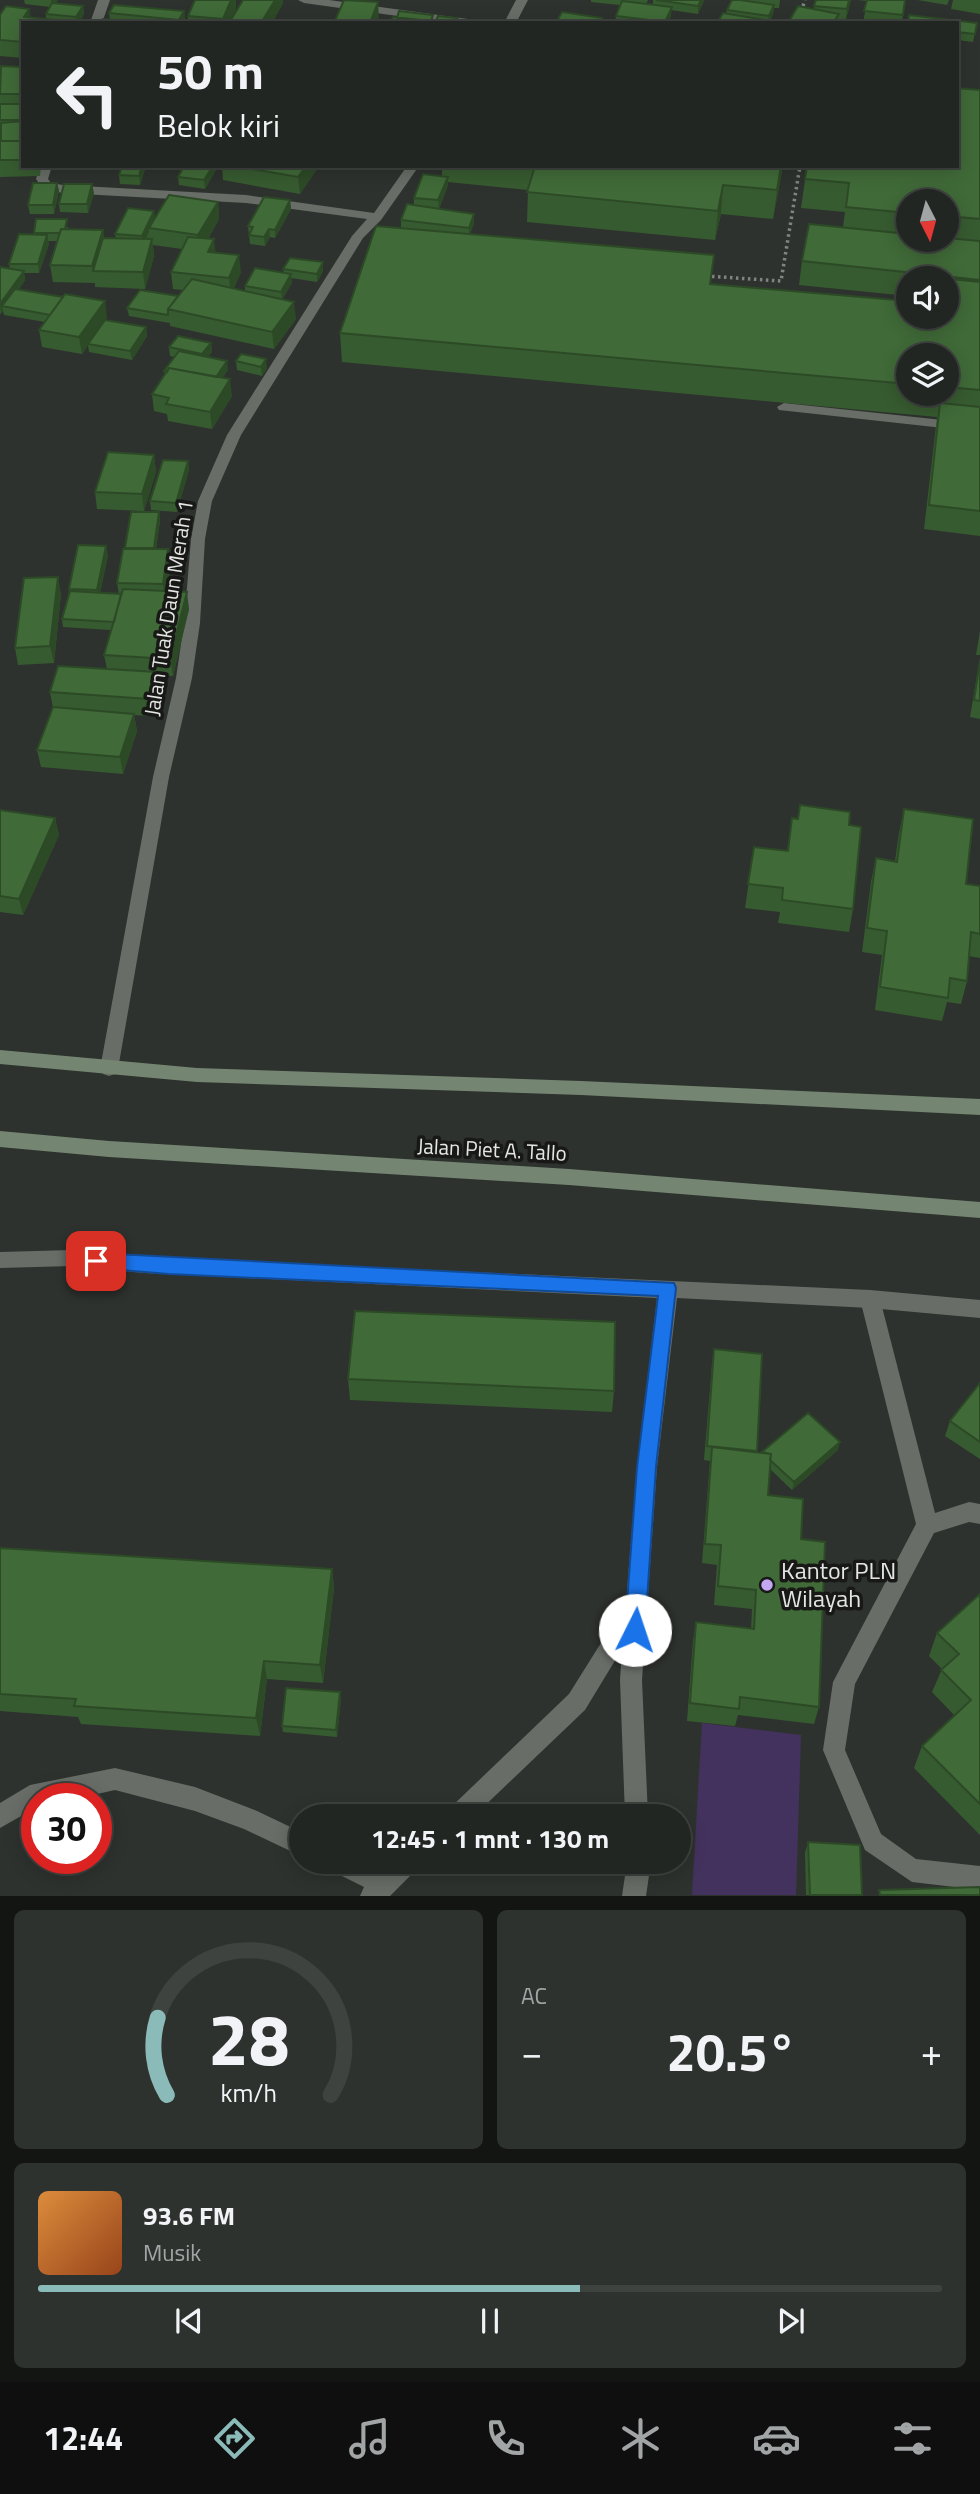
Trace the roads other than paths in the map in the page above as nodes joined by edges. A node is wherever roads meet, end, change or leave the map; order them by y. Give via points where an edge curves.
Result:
1 (104, 0) edge
2 (304, 0) edge
3 (522, 0) edge
4 (97, 21) edge
5 (460, 21) edge
6 (511, 21) edge
7 (45, 168) edge
8 (412, 168) edge
9 (377, 217) junction
10 (784, 407) edge
11 (980, 428) edge
12 (0, 1057) edge
13 (109, 1069) junction
14 (980, 1107) edge
15 (0, 1139) edge
16 (980, 1210) edge
17 (0, 1260) edge
18 (667, 1288) junction
19 (870, 1299) junction
20 (980, 1309) edge
21 (980, 1514) edge
22 (927, 1525) junction
23 (637, 1605) junction
24 (470, 1804) edge
25 (636, 1804) edge
26 (0, 1816) edge
27 (289, 1838) edge
28 (355, 1874) edge
29 (395, 1874) edge
30 (637, 1874) edge
31 (980, 1878) edge
32 (378, 1890) edge
33 (634, 1895) edge

1 - 4 street
2 - 5 street
3 - 6 street
7 - 9 street via 42,179 47,186 62,189 246,199
8 - 9 street, Jalan Tuak Daun Merah 1
9 - 13 street, Jalan Tuak Daun Merah 1 via 358,236 233,435 205,501 184,678 161,777
10 - 11 street
12 - 13 main road
13 - 14 main road via 261,1080 528,1086
15 - 16 main road, Jalan Piet A. Tallo
17 - 18 street via 72,1258
18 - 19 street
18 - 23 street
19 - 20 street
19 - 22 street
21 - 22 street
22 - 31 street via 844,1682 834,1750 873,1842 912,1870
23 - 24 street via 576,1702
23 - 25 street via 631,1680
26 - 27 street via 30,1797 115,1779 195,1799
28 - 32 street
29 - 32 street
30 - 33 street

